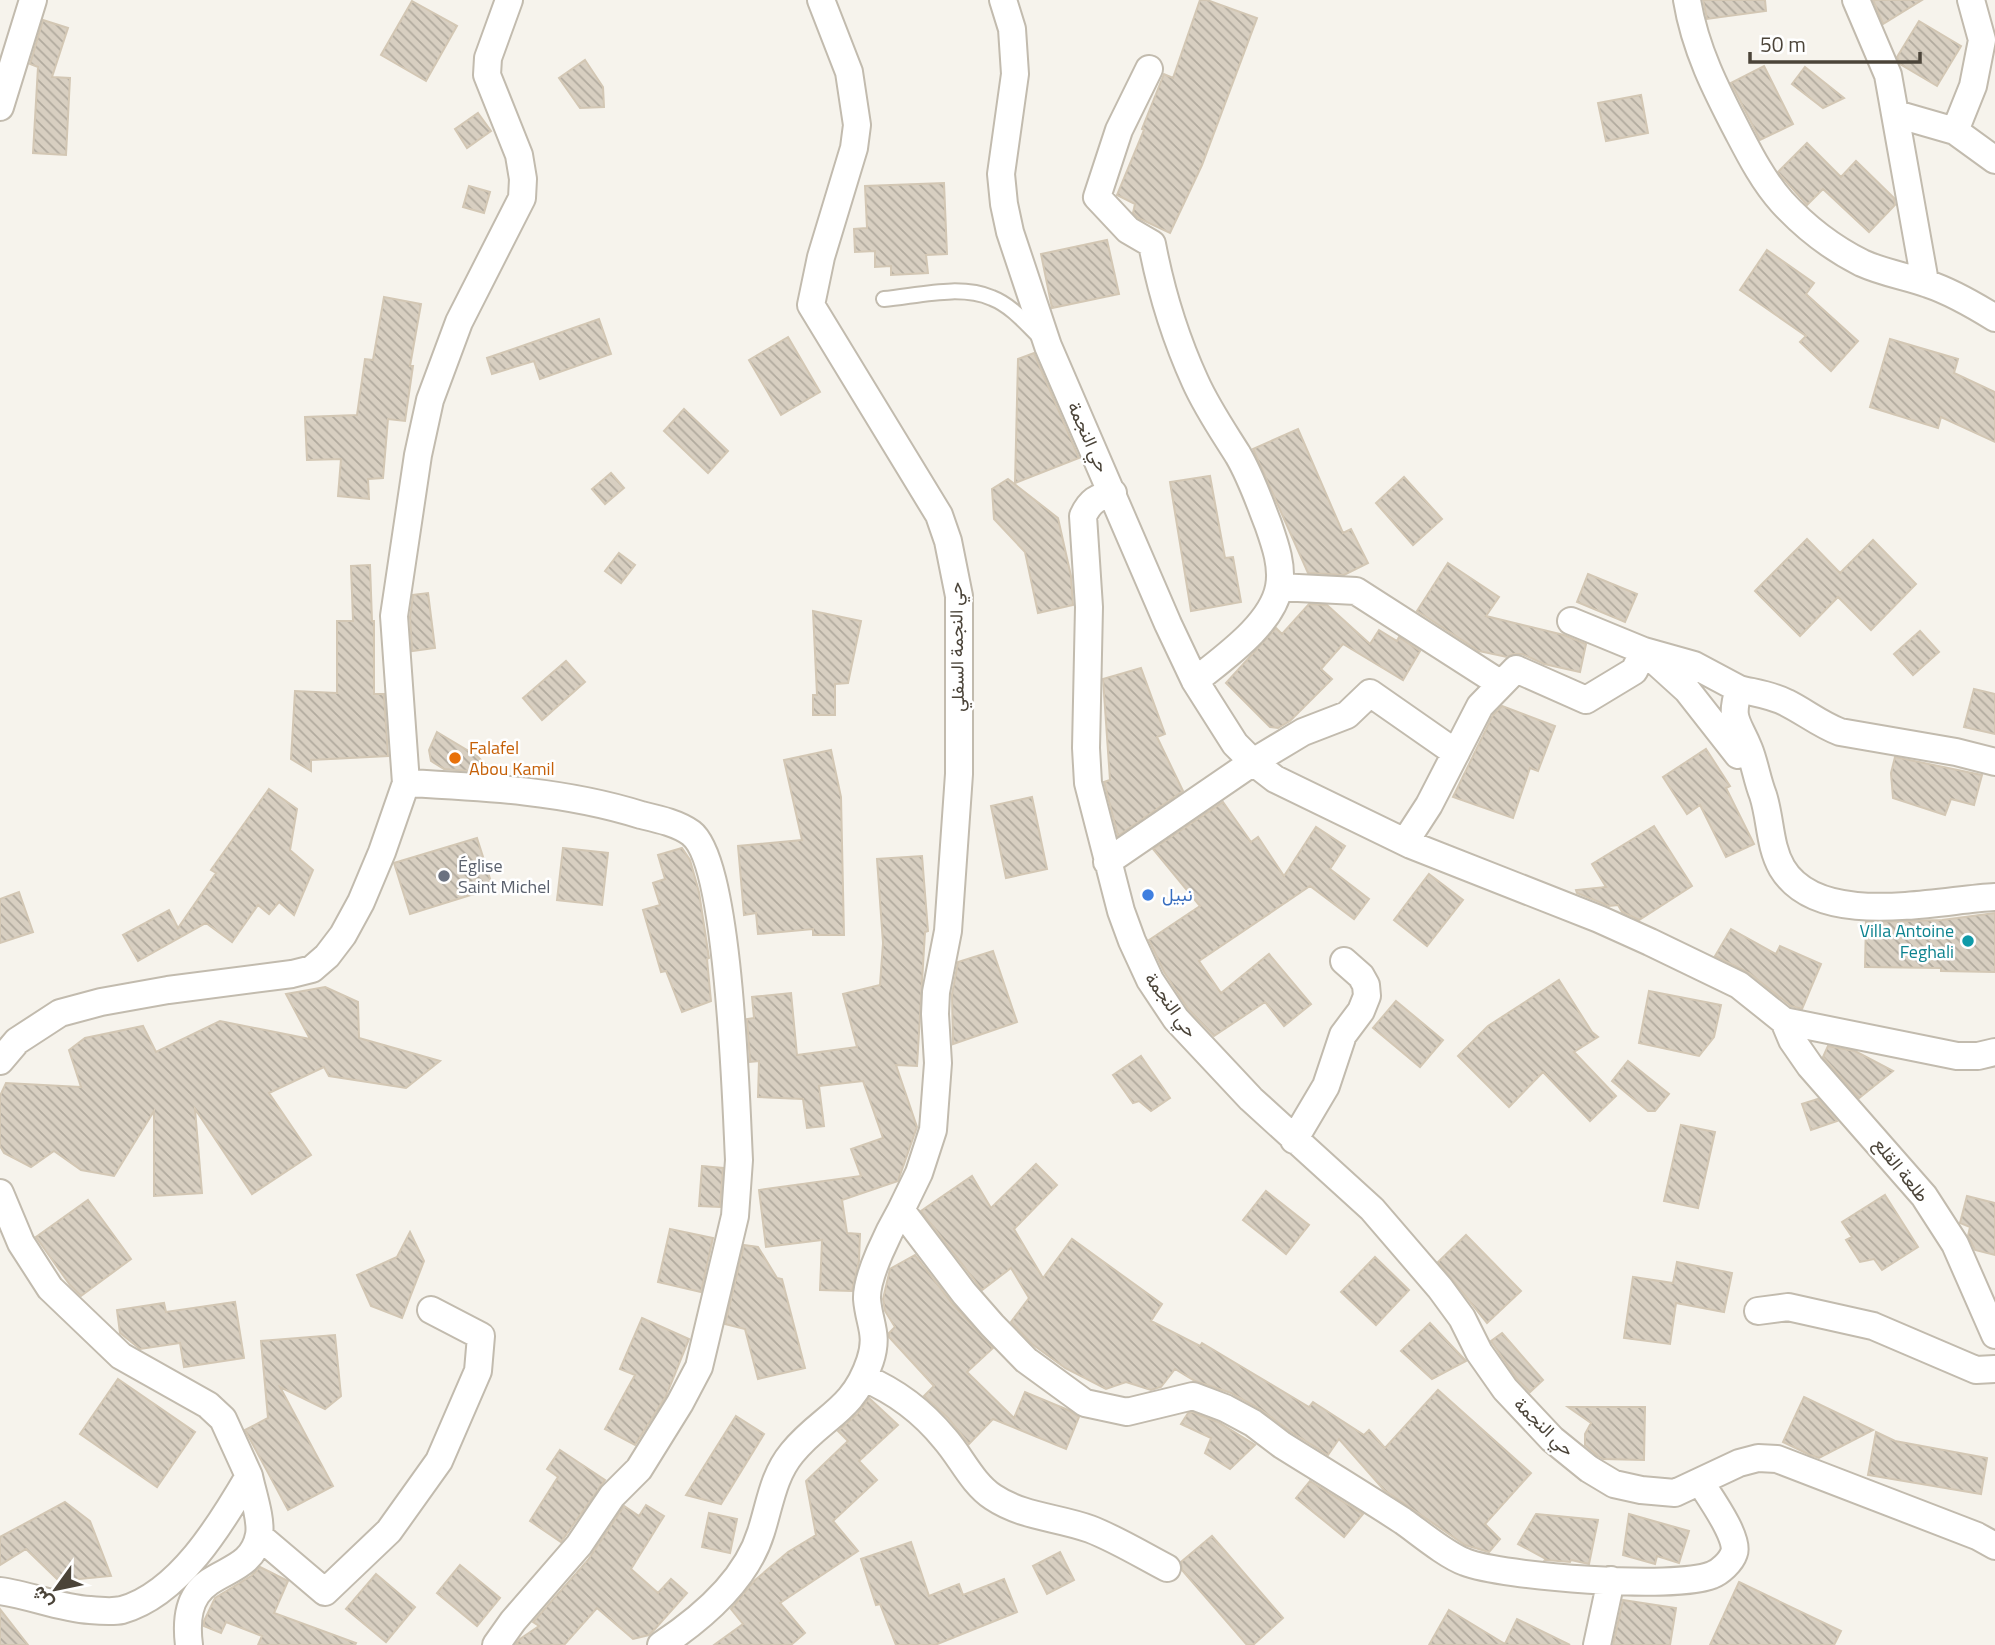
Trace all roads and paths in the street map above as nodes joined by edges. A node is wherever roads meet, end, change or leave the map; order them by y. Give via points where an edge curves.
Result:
1 (33, 0) edge
2 (509, 0) edge
3 (821, 0) edge
4 (1003, 0) edge
5 (1687, 0) edge
6 (1857, 0) edge
7 (1971, 0) edge
8 (1149, 69) dead end
9 (0, 107) edge
10 (1896, 114) junction
11 (1955, 131) junction
12 (1995, 160) edge
13 (1925, 282) junction
14 (884, 299) dead end
15 (1995, 318) edge
16 (1048, 346) junction
17 (1113, 493) junction
18 (1279, 587) junction
19 (1571, 621) dead end
20 (1644, 651) junction
21 (1195, 681) junction
22 (1501, 684) junction
23 (1739, 689) junction
24 (1456, 753) junction
25 (1253, 762) junction
26 (1995, 762) edge
27 (1756, 779) junction
28 (406, 783) junction
29 (1405, 842) junction
30 (1107, 862) junction
31 (1995, 897) edge
32 (1344, 961) dead end
33 (1784, 1021) junction
34 (1995, 1052) edge
35 (0, 1061) edge
36 (1294, 1140) junction
37 (0, 1193) edge
38 (901, 1210) junction
39 (431, 1310) dead end
40 (1758, 1311) dead end
41 (1995, 1335) edge
42 (1995, 1369) edge
43 (864, 1378) junction
44 (249, 1476) junction
45 (1701, 1483) junction
46 (259, 1536) junction
47 (1995, 1546) edge
48 (1167, 1568) dead end
49 (1611, 1580) junction
50 (0, 1591) edge
51 (189, 1645) edge
52 (496, 1645) edge
53 (661, 1645) edge
54 (1597, 1645) edge

1 - 9 street
2 - 28 street via 488,58 487,75 519,155 522,198 459,322 430,400 418,455 394,616
3 - 38 street, حي النجمة السفلي via 849,72 857,125 811,305 939,515 959,596 959,774 948,931 936,992 938,1063 933,1130
4 - 16 street, حي النجمة via 1012,29 1015,74 1002,174 1004,204
5 - 13 street via 1691,27 1719,95 1781,201 1819,236 1850,256 1884,272
6 - 10 street via 1888,75
7 - 11 street via 1982,40 1973,86
8 - 18 street via 1119,130 1097,197 1128,230 1152,244 1161,289 1195,381 1239,457 1274,541
10 - 11 street
10 - 13 street
11 - 12 street
13 - 15 street
14 - 16 lane via 968,292 990,297 1023,319
16 - 17 street, حي النجمة
17 - 21 street
17 - 30 street, حي النجمة via 1096,498 1083,516 1089,607 1087,771
18 - 21 street via 1272,607 1256,627
18 - 22 street via 1356,591
19 - 20 street
20 - 22 street via 1634,671 1586,700 1516,669
20 - 23 street via 1694,665
20 - 27 street via 1687,690
21 - 25 street via 1221,725
22 - 24 street via 1480,706
23 - 26 street via 1787,703 1840,732
23 - 27 street via 1733,714
24 - 25 street via 1370,694 1347,715 1303,732
24 - 29 street
25 - 29 street via 1275,779
25 - 30 street
27 - 31 street via 1780,864 1790,879 1811,893 1857,907
28 - 35 street via 361,902 343,935 312,969 101,1002 60,1013 17,1041
28 - 52 street via 500,788 586,801 624,809 692,834 712,873 725,941 739,1160 735,1216 699,1367 639,1469 612,1496 579,1545
29 - 33 street via 1650,942 1739,985
30 - 36 street, حي النجمة via 1121,911 1150,980 1214,1060
32 - 36 street via 1361,976 1367,996 1362,1011 1343,1035 1326,1086
33 - 34 street via 1957,1055
33 - 41 street, طلعة القلع via 1810,1066 1930,1205 1955,1244
36 - 45 street, حي النجمة via 1372,1209 1414,1256 1462,1318 1505,1389 1552,1439 1614,1484 1675,1493
37 - 44 street via 21,1243 50,1288 121,1356 208,1405 223,1419
38 - 43 street, حي النجمة السفلي via 884,1238 867,1297 875,1336
38 - 49 street via 992,1325 1026,1360 1085,1403 1127,1412 1193,1396 1253,1423 1463,1562 1507,1573
39 - 46 street via 481,1336 478,1371 439,1461 388,1531 325,1592
40 - 42 street via 1788,1307 1873,1326 1976,1370
43 - 48 street via 883,1385 921,1413 992,1496 1040,1518 1091,1530
43 - 53 street, حي النجمة السفلي via 845,1406 806,1438 782,1467 753,1554 743,1570 724,1594
44 - 46 street
44 - 50 street via 188,1563 166,1586 136,1605 119,1611 88,1610
45 - 47 street, حي النجمة via 1739,1463 1777,1459
45 - 49 street via 1734,1544 1735,1552 1726,1565 1713,1575 1689,1580
46 - 51 street via 244,1562 208,1581 191,1602 186,1625
49 - 54 street

